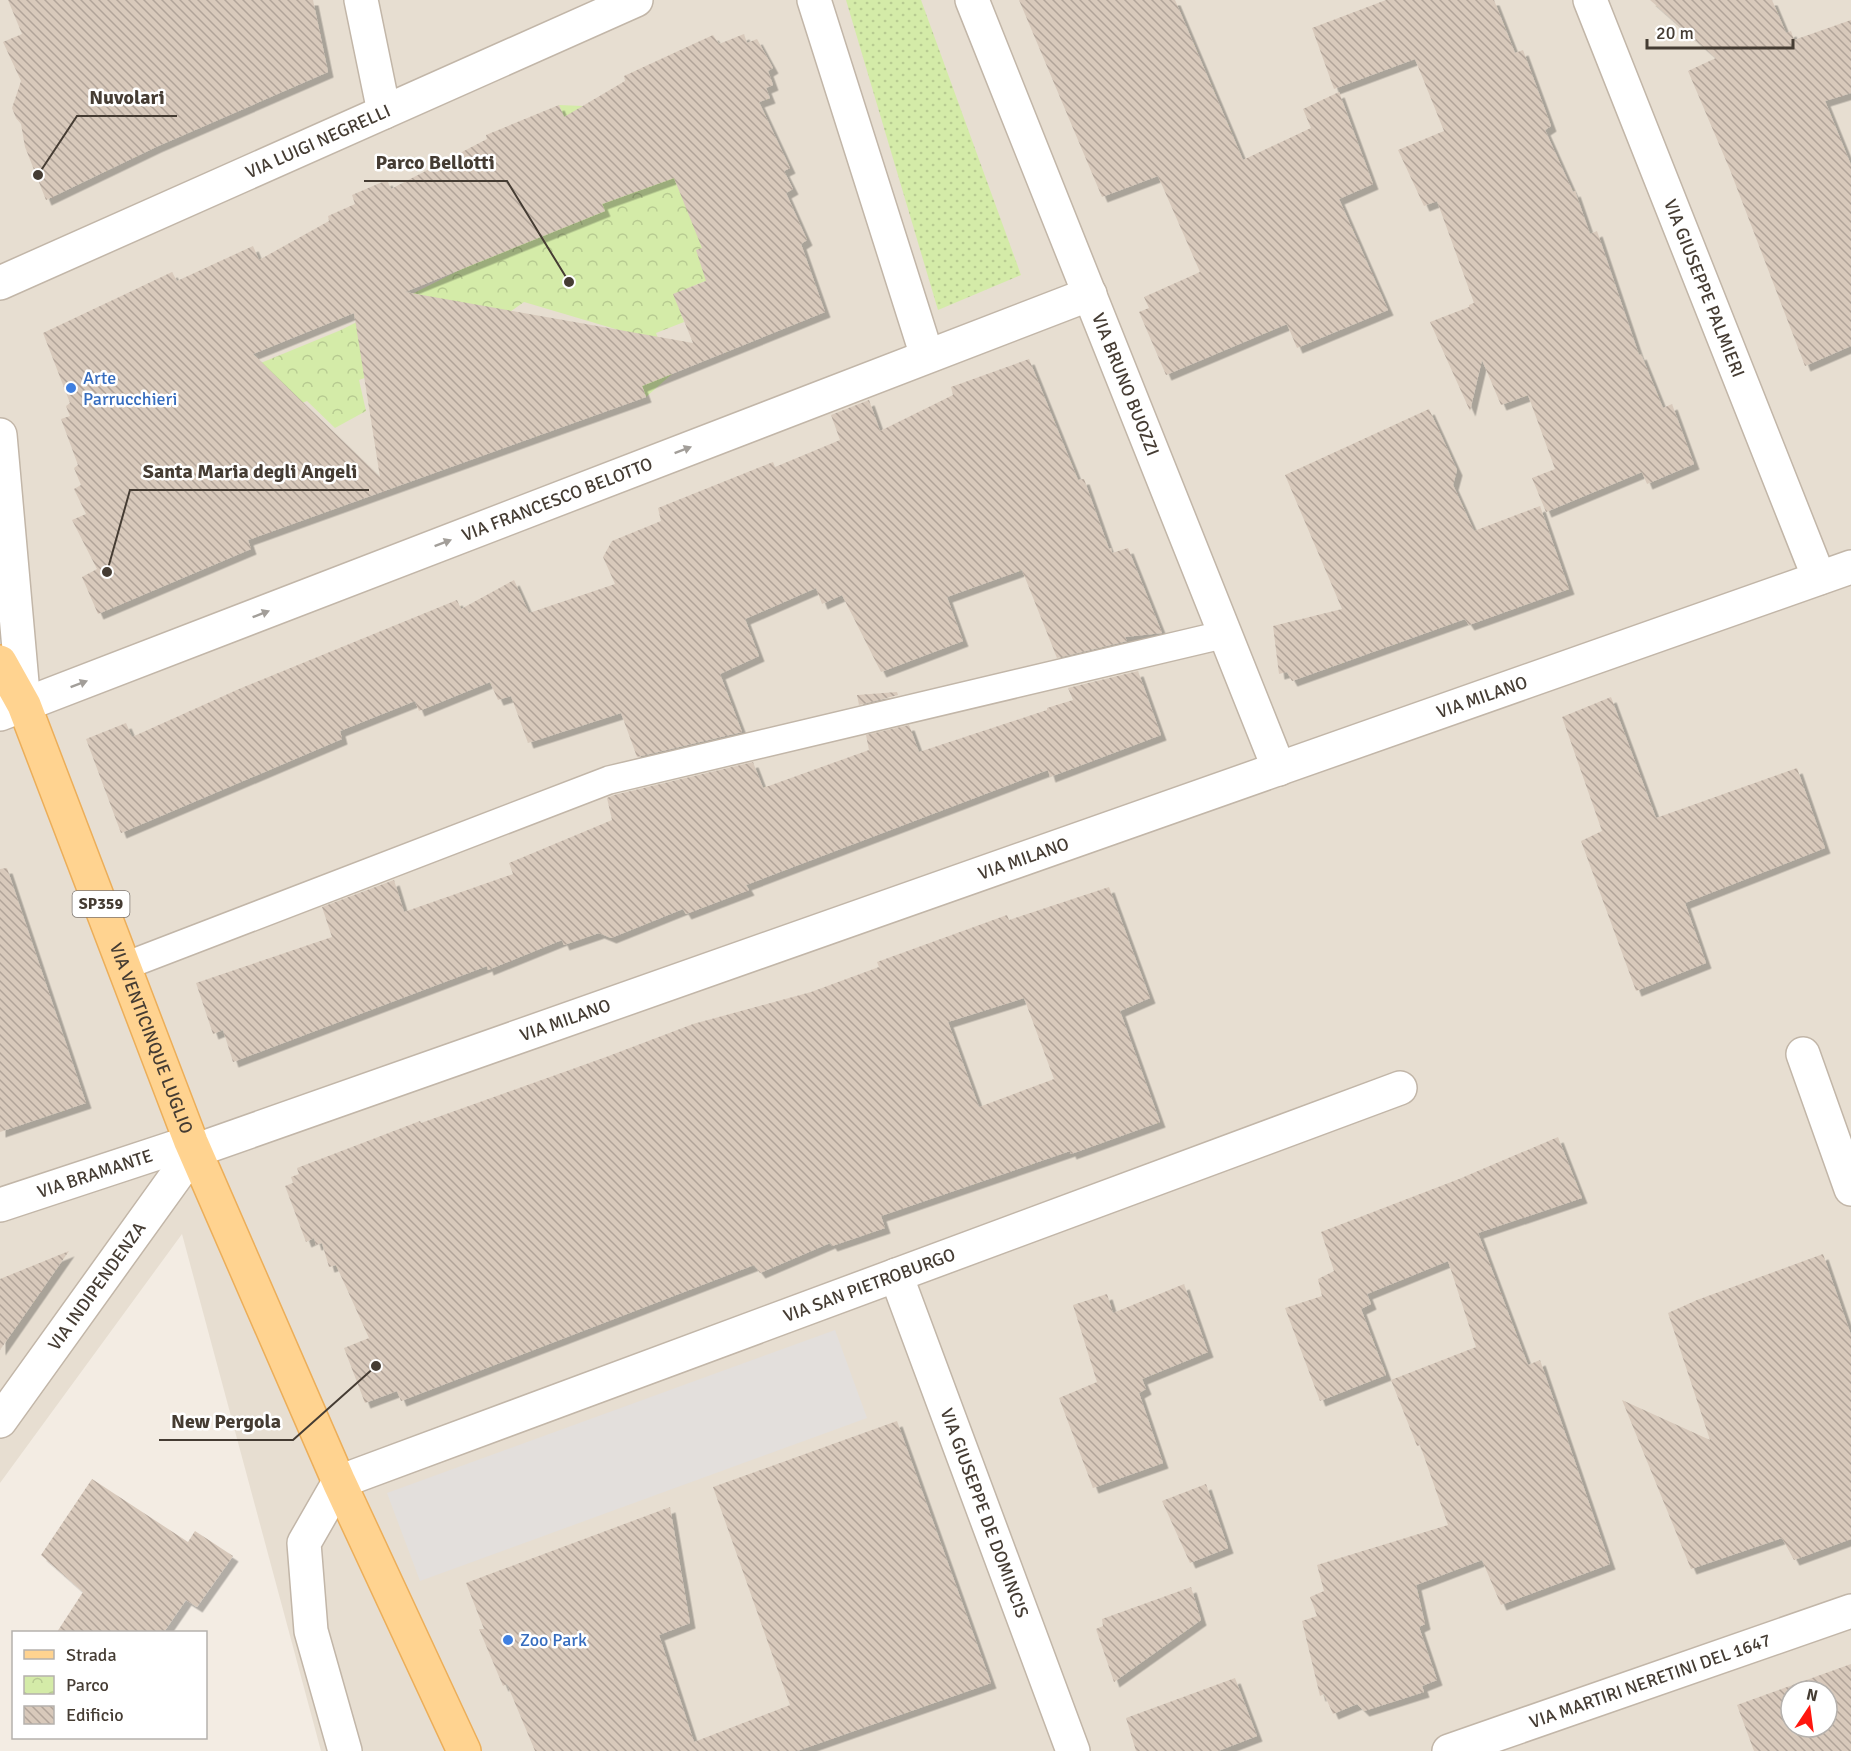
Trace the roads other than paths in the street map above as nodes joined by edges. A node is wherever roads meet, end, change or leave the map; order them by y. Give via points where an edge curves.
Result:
1 (362, 0) edge
2 (636, 0) edge
3 (814, 0) edge
4 (972, 0) edge
5 (1590, 0) edge
6 (384, 112) junction
7 (0, 283) edge
8 (1090, 294) junction
9 (927, 356) junction
10 (0, 435) edge
11 (1851, 567) edge
12 (1819, 578) junction
13 (1226, 634) junction
14 (0, 662) edge
15 (12, 709) edge
16 (1279, 769) junction
17 (125, 966) junction
18 (1803, 1054) dead end
19 (1400, 1088) dead end
20 (193, 1147) junction
21 (1851, 1189) edge
22 (0, 1205) edge
23 (896, 1275) junction
24 (0, 1421) edge
25 (339, 1482) junction
26 (1851, 1611) edge
27 (345, 1751) edge
28 (464, 1751) edge
29 (1073, 1751) edge
30 (1450, 1751) edge

1 - 6 street
2 - 6 street, VIA LUIGI NEGRELLI
3 - 9 street
4 - 8 street, VIA BRUNO BUOZZI
5 - 12 street, VIA GIUSEPPE PALMIERI
6 - 7 street, VIA LUIGI NEGRELLI
8 - 9 street, VIA FRANCESCO BELOTTO
8 - 13 street, VIA BRUNO BUOZZI
15 -> 9 street, VIA FRANCESCO BELOTTO
10 - 15 street
11 - 12 street, VIA MILANO
12 - 16 street, VIA MILANO
13 - 16 street, VIA BRUNO BUOZZI
13 - 17 lane via 609,780
14 - 15 main road, VIA VENTICINQUE LUGLIO / SP359
15 - 17 main road, VIA VENTICINQUE LUGLIO / SP359
16 - 20 street, VIA MILANO
17 - 20 main road, VIA VENTICINQUE LUGLIO / SP359
18 - 21 street
19 - 23 street, VIA SAN PIETROBURGO
20 - 22 street, VIA BRAMANTE
20 - 24 street, VIA INDIPENDENZA
20 - 25 main road, SP359
23 - 25 street, VIA SAN PIETROBURGO
23 - 29 street, VIA GIUSEPPE DE DOMINCIS
25 - 27 street via 304,1543 312,1630
25 - 28 main road, SP359
26 - 30 street, VIA MARTIRI NERETINI DEL 1647

